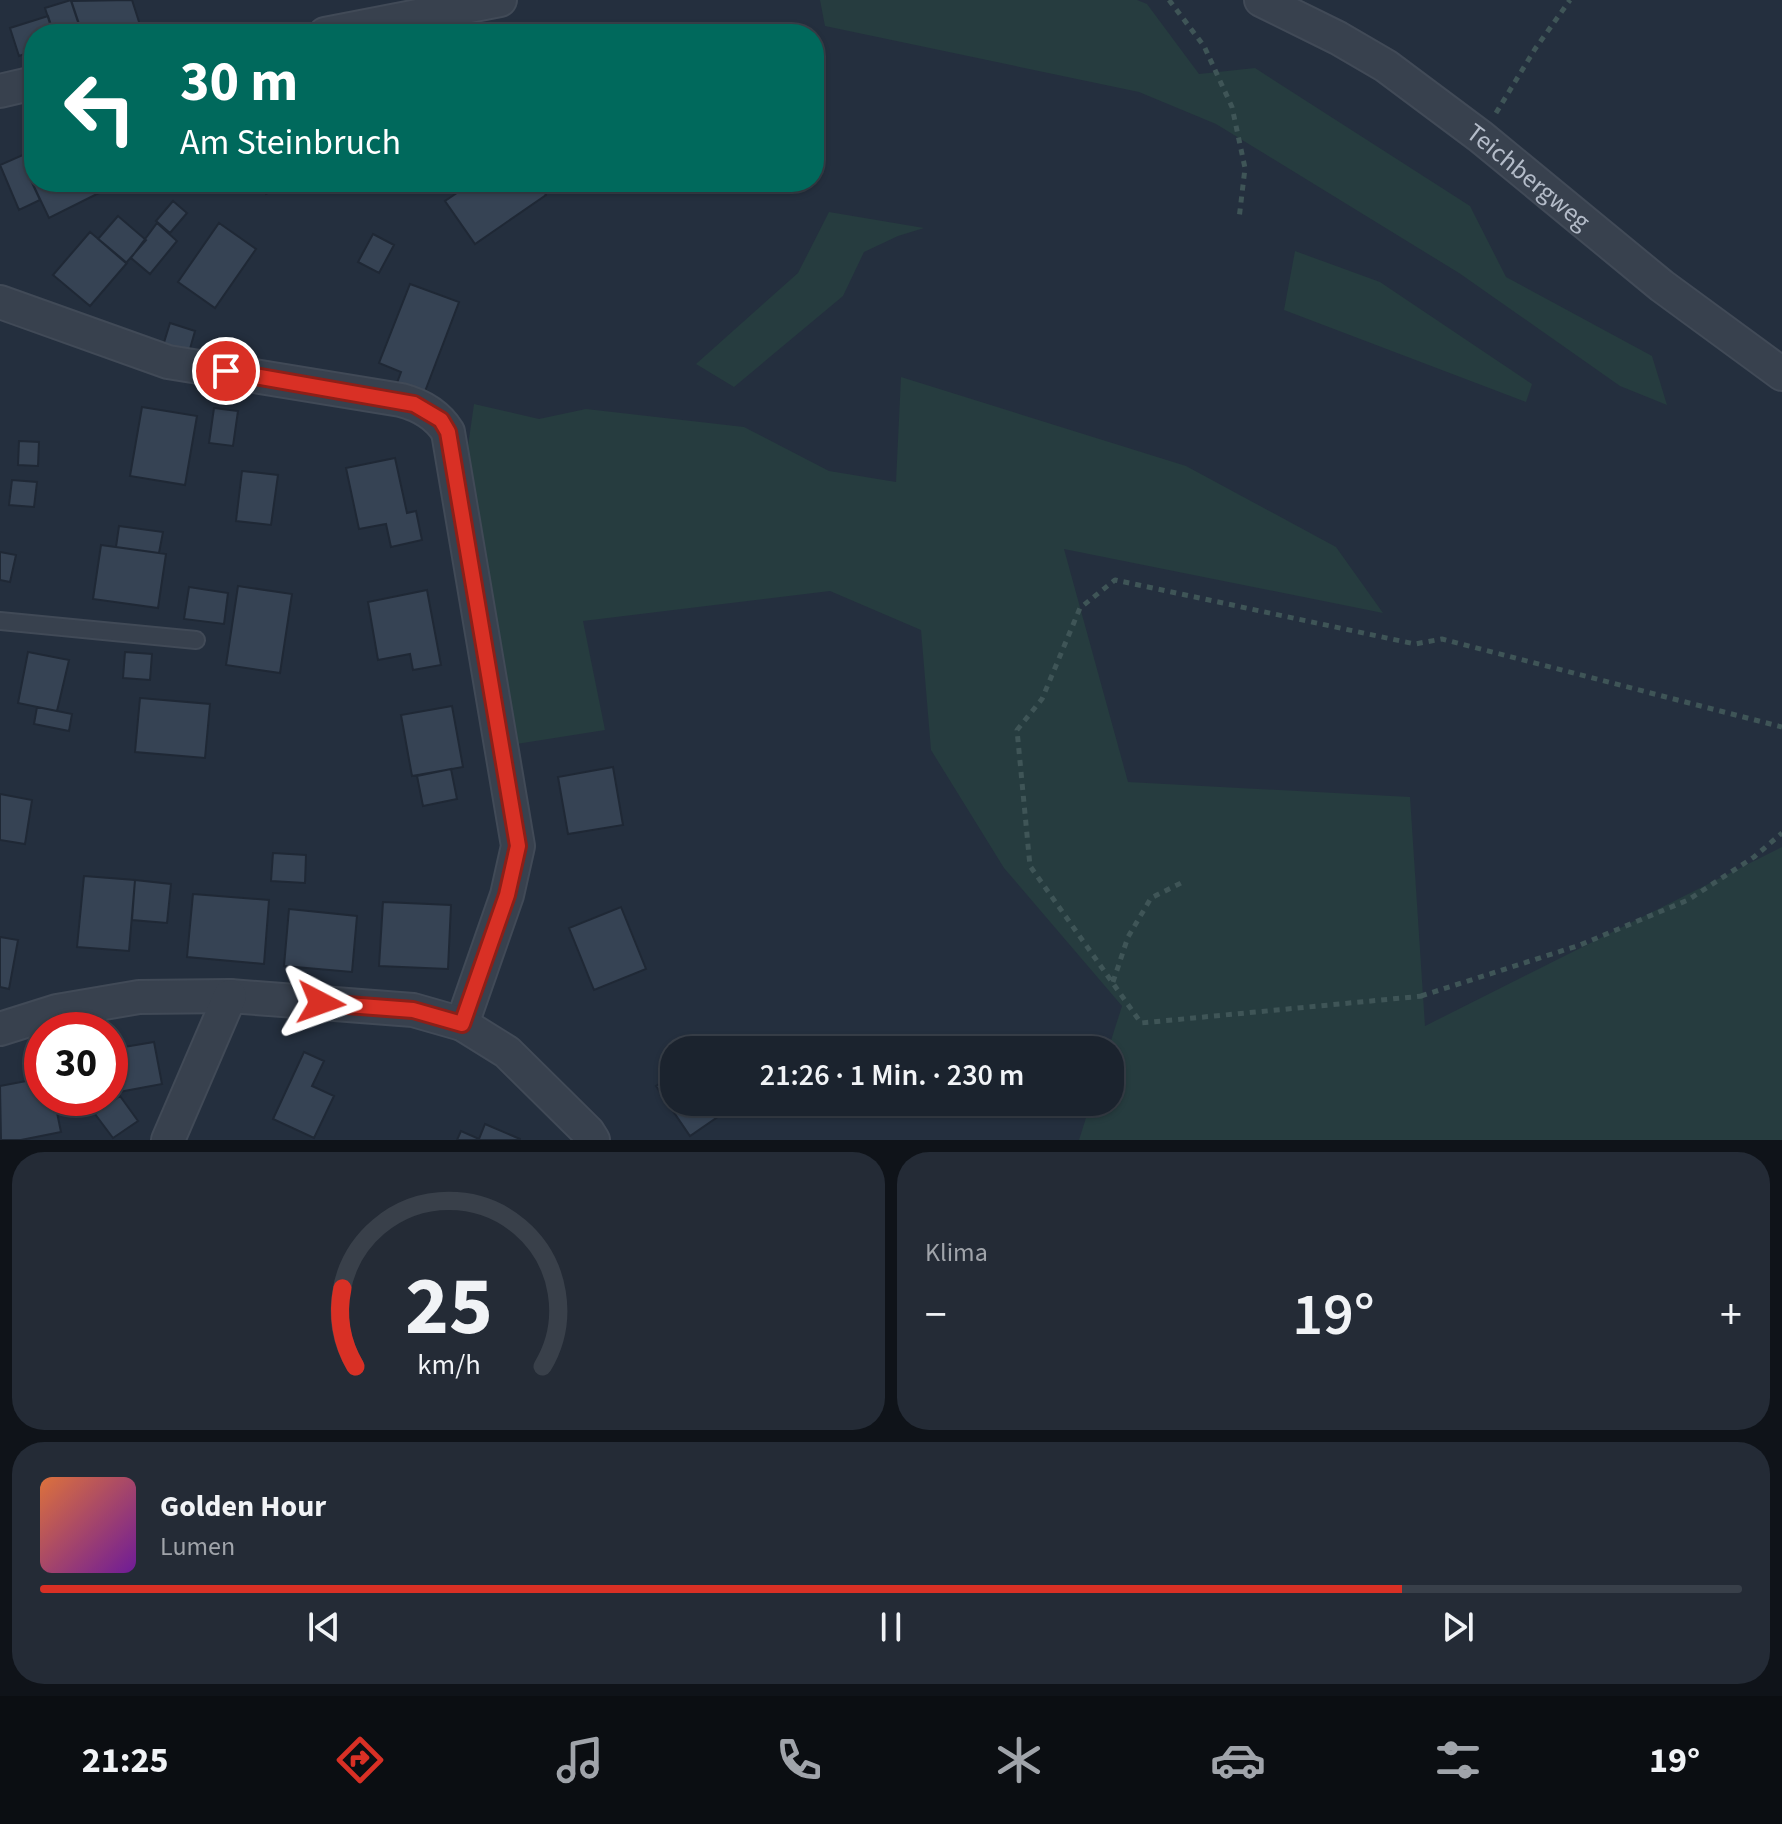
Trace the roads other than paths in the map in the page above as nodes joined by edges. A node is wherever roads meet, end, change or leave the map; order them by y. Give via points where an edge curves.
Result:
1 (500, 0) edge
2 (1261, 0) edge
3 (376, 24) edge
4 (24, 85) edge
5 (0, 91) edge
6 (0, 302) edge
7 (1782, 374) edge
8 (0, 621) edge
9 (196, 640) dead end
10 (230, 996) junction
11 (462, 1024) junction
12 (0, 1029) edge
13 (168, 1140) edge
14 (593, 1140) edge

1 - 3 street
2 - 7 street, Teichbergweg via 1386,66 1662,286
4 - 5 street
6 - 11 street via 168,362 414,404 441,420 448,432 518,846 507,895
8 - 9 lane
10 - 11 street via 413,1010
10 - 12 street via 139,997 57,1011
10 - 13 street
11 - 14 street via 507,1052

